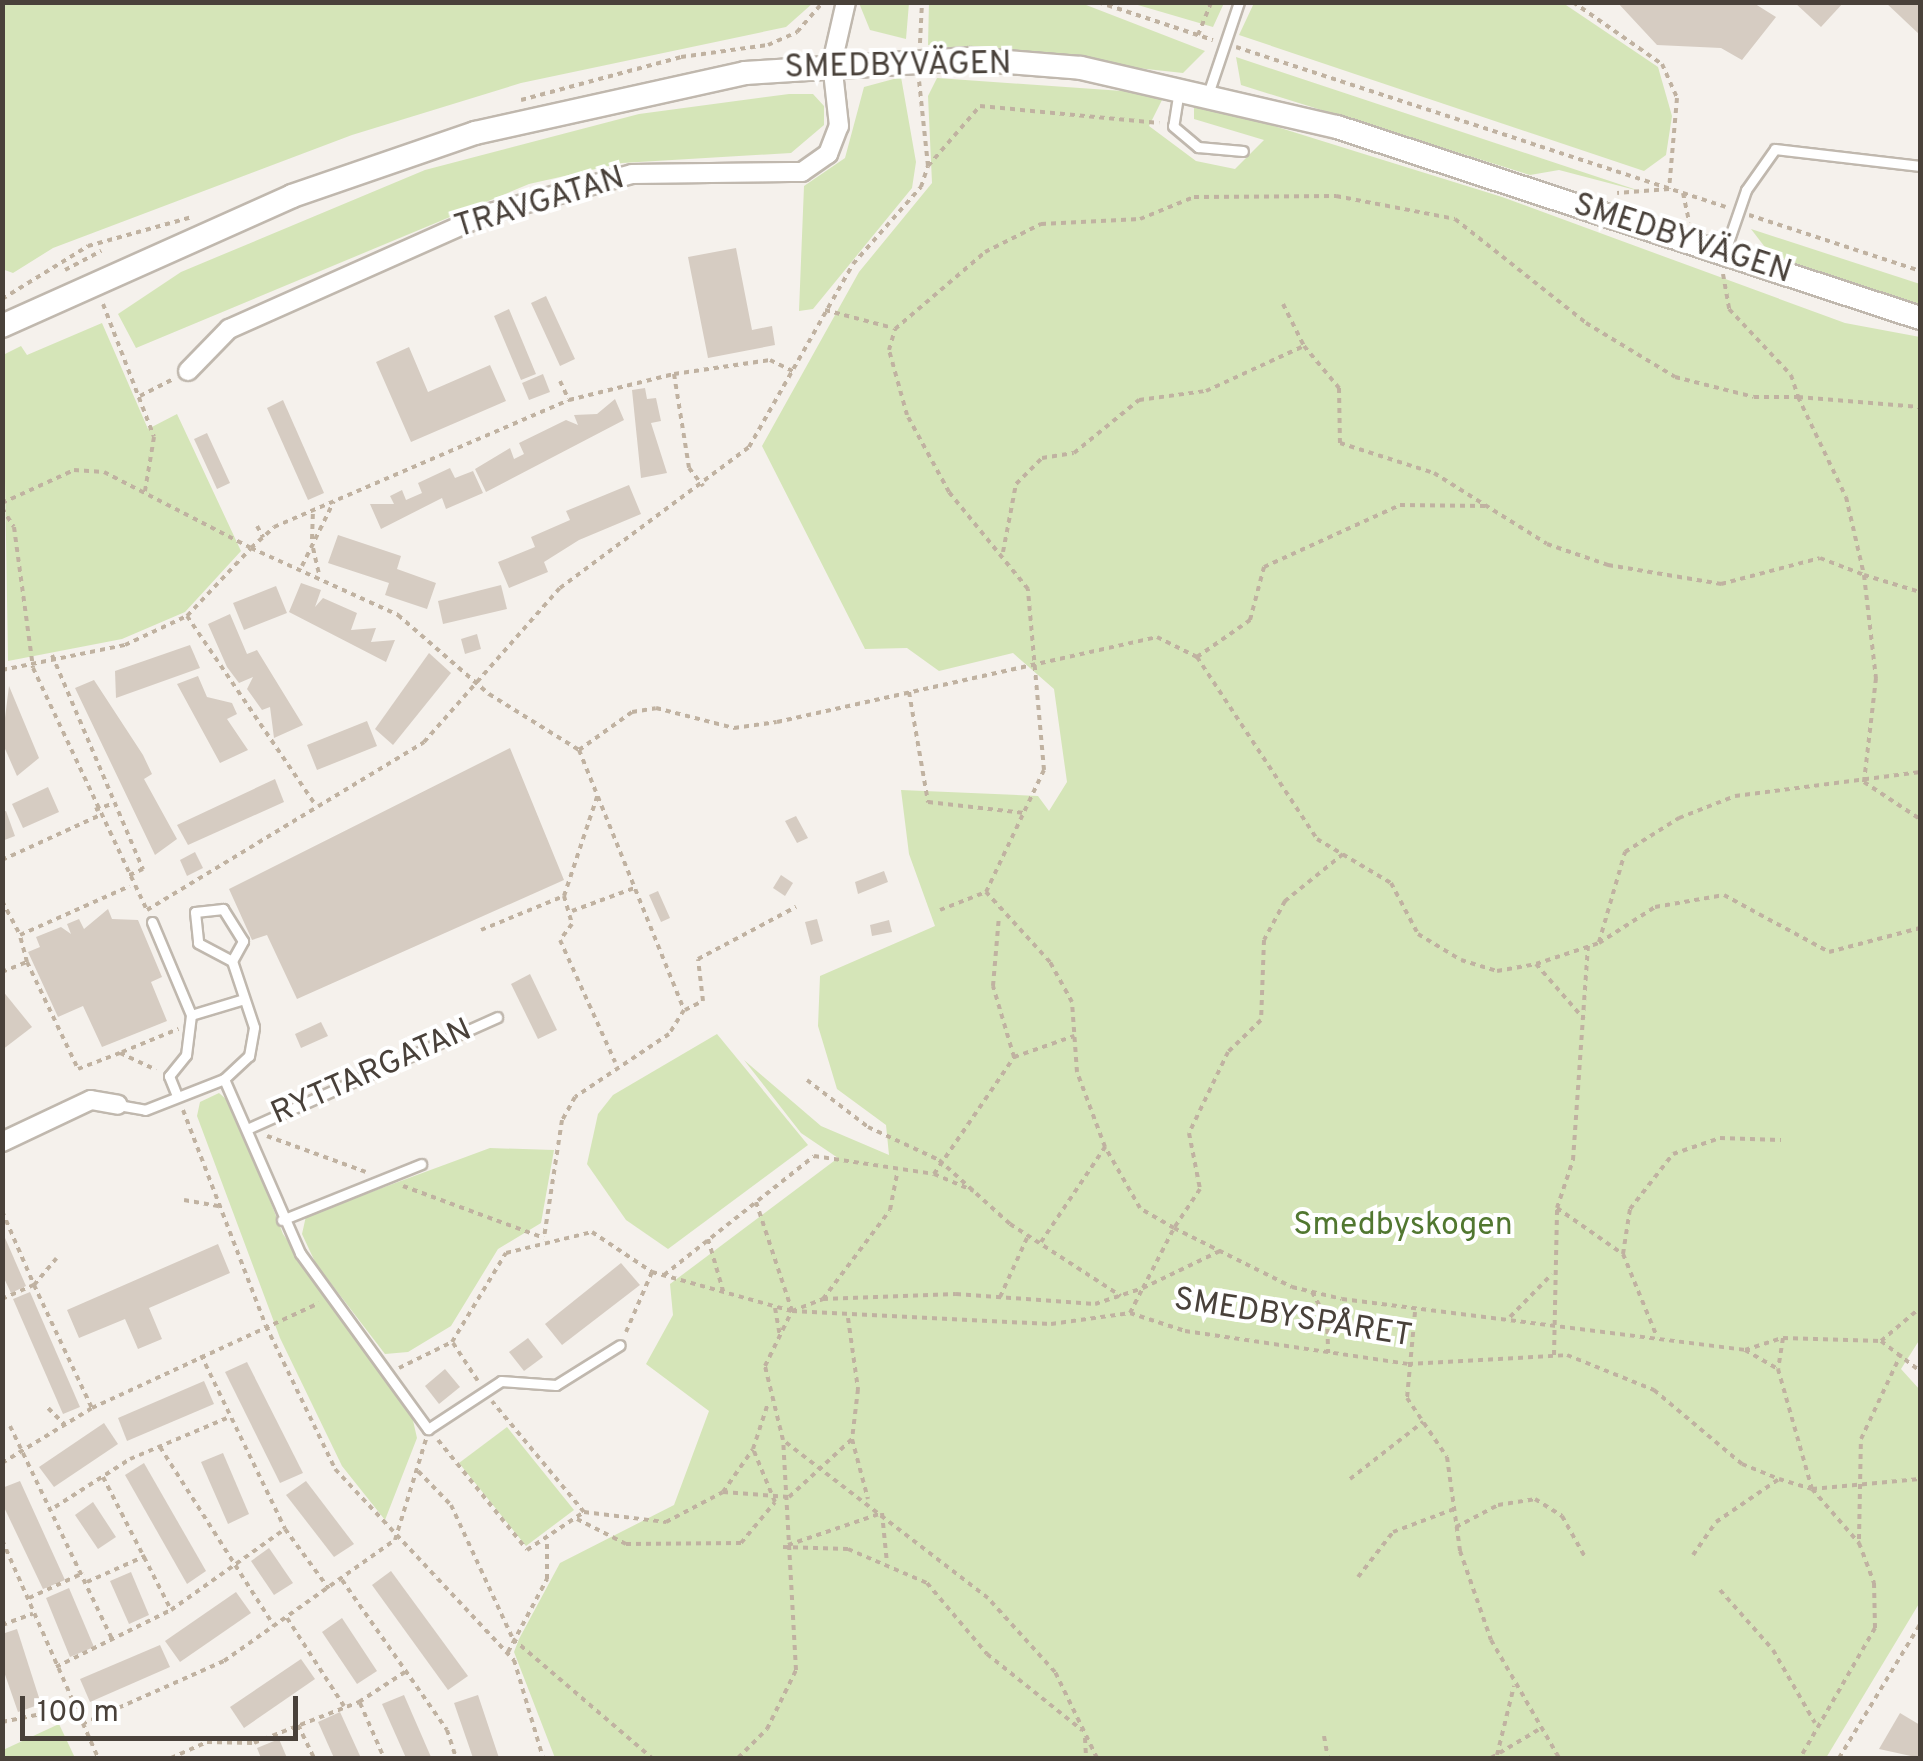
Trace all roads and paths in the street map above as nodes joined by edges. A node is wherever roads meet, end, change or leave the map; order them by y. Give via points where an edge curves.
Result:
1 (846, 2) edge
2 (922, 2) edge
3 (1098, 2) edge
4 (1211, 2) edge
5 (1239, 2) edge
6 (1572, 2) edge
7 (1198, 35) junction
8 (920, 43) dead end
9 (1224, 44) junction
10 (832, 64) junction
11 (919, 76) dead end
12 (1180, 88) junction
13 (1208, 94) junction
14 (1173, 126) junction
15 (1243, 152) dead end
16 (928, 166) junction
17 (1920, 166) edge
18 (1668, 188) junction
19 (1617, 193) dead end
20 (1737, 210) junction
21 (101, 251) dead end
22 (1724, 262) junction
23 (1920, 271) edge
24 (63, 298) junction
25 (1283, 304) dead end
26 (89, 310) dead end
27 (825, 310) junction
28 (1920, 318) edge
29 (2, 326) edge
30 (895, 329) junction
31 (1304, 346) junction
32 (188, 371) joint
33 (794, 372) junction
34 (674, 374) junction
35 (560, 381) dead end
36 (140, 396) junction
37 (1798, 397) junction
38 (568, 400) junction
39 (1920, 408) edge
40 (704, 486) junction
41 (145, 491) junction
42 (334, 501) junction
43 (2, 506) edge
44 (1485, 506) junction
45 (314, 511) junction
46 (257, 526) dead end
47 (262, 537) junction
48 (312, 545) junction
49 (251, 548) junction
50 (1003, 552) junction
51 (302, 566) junction
52 (319, 573) junction
53 (1864, 575) junction
54 (1920, 592) edge
55 (187, 616) junction
56 (52, 656) junction
57 (1198, 657) junction
58 (30, 659) junction
59 (1033, 664) junction
60 (4, 667) edge
61 (478, 684) junction
62 (908, 692) junction
63 (579, 750) junction
64 (1920, 772) edge
65 (1864, 782) junction
66 (598, 794) junction
67 (114, 802) junction
68 (316, 807) junction
69 (96, 814) junction
70 (1026, 814) junction
71 (1920, 818) edge
72 (1343, 854) junction
73 (2, 860) edge
74 (126, 877) junction
75 (130, 886) junction
76 (636, 887) junction
77 (986, 892) junction
78 (564, 896) junction
79 (2, 901) edge
80 (796, 907) dead end
81 (146, 908) junction
82 (940, 910) dead end
83 (572, 911) junction
84 (999, 914) junction
85 (152, 922) joint
86 (1920, 928) edge
87 (482, 930) dead end
88 (20, 935) junction
89 (1599, 943) junction
90 (1588, 946) junction
91 (232, 961) junction
92 (27, 962) junction
93 (1536, 964) junction
94 (2, 972) edge
95 (244, 999) junction
96 (684, 1010) junction
97 (190, 1016) junction
98 (497, 1017) dead end
99 (1584, 1020) junction
100 (192, 1031) junction
101 (1074, 1036) junction
102 (120, 1052) junction
103 (1014, 1058) junction
104 (615, 1062) junction
105 (169, 1076) junction
106 (224, 1078) junction
107 (807, 1080) dead end
108 (177, 1096) junction
109 (118, 1105) joint
110 (248, 1129) junction
111 (1781, 1140) dead end
112 (2, 1142) edge
113 (1105, 1146) junction
114 (939, 1160) junction
115 (421, 1164) dead end
116 (934, 1174) junction
117 (897, 1175) junction
118 (979, 1192) junction
119 (184, 1200) dead end
120 (755, 1200) junction
121 (221, 1206) junction
122 (1557, 1208) junction
123 (2, 1210) edge
124 (282, 1220) junction
125 (1174, 1228) junction
126 (1028, 1236) junction
127 (544, 1238) junction
128 (708, 1239) junction
129 (1040, 1244) junction
130 (1220, 1252) junction
131 (1623, 1254) junction
132 (56, 1258) dead end
133 (652, 1272) junction
134 (664, 1274) junction
135 (1552, 1274) junction
136 (34, 1285) junction
137 (1143, 1288) junction
138 (1312, 1292) junction
139 (724, 1294) junction
140 (1121, 1296) junction
141 (333, 1297) junction
142 (1000, 1298) junction
143 (823, 1299) junction
144 (2, 1300) edge
145 (776, 1308) junction
146 (1920, 1308) edge
147 (792, 1311) junction
148 (1416, 1311) junction
149 (1130, 1314) junction
150 (1510, 1317) junction
151 (848, 1318) junction
152 (1549, 1319) junction
153 (266, 1326) junction
154 (780, 1336) junction
155 (1658, 1338) junction
156 (1783, 1338) junction
157 (1881, 1341) junction
158 (452, 1342) junction
159 (620, 1345) joint
160 (1745, 1350) junction
161 (1328, 1354) junction
162 (1902, 1354) junction
163 (202, 1355) junction
164 (1554, 1355) junction
165 (1408, 1364) junction
166 (1778, 1369) junction
167 (1920, 1371) edge
168 (390, 1372) junction
169 (485, 1390) junction
170 (768, 1403) junction
171 (48, 1408) dead end
172 (92, 1408) junction
173 (227, 1418) junction
174 (1424, 1422) junction
175 (64, 1424) junction
176 (10, 1426) dead end
177 (428, 1430) junction
178 (852, 1439) junction
179 (783, 1440) junction
180 (160, 1447) junction
181 (753, 1449) junction
182 (23, 1452) junction
183 (2, 1463) edge
184 (825, 1468) junction
185 (418, 1471) junction
186 (103, 1477) junction
187 (1350, 1479) dead end
188 (1920, 1479) edge
189 (1779, 1480) junction
190 (1861, 1482) junction
191 (1812, 1489) junction
192 (723, 1492) junction
193 (789, 1497) junction
194 (775, 1502) junction
195 (869, 1502) junction
196 (56, 1507) junction
197 (1454, 1509) junction
198 (584, 1512) junction
199 (882, 1513) junction
200 (575, 1518) junction
201 (1456, 1527) junction
202 (285, 1529) junction
203 (547, 1539) junction
204 (2, 1540) edge
205 (395, 1540) junction
206 (1859, 1543) junction
207 (783, 1547) junction
208 (1693, 1554) dead end
209 (145, 1556) junction
210 (1585, 1557) dead end
211 (232, 1566) junction
212 (887, 1566) junction
213 (84, 1573) junction
214 (1358, 1577) dead end
215 (342, 1580) junction
216 (87, 1582) junction
217 (329, 1589) junction
218 (1720, 1590) dead end
219 (28, 1599) junction
220 (171, 1610) junction
221 (34, 1614) junction
222 (286, 1618) junction
223 (1920, 1624) edge
224 (2, 1626) edge
225 (274, 1626) junction
226 (112, 1639) junction
227 (513, 1639) junction
228 (508, 1652) junction
229 (56, 1667) junction
230 (408, 1670) junction
231 (1514, 1685) junction
232 (359, 1702) junction
233 (344, 1706) junction
234 (74, 1708) junction
235 (2, 1722) edge
236 (1815, 1723) junction
237 (82, 1724) junction
238 (298, 1725) junction
239 (1538, 1730) junction
240 (1084, 1732) junction
241 (1324, 1736) dead end
242 (1497, 1755) junction
243 (98, 1758) edge
244 (171, 1758) edge
245 (314, 1758) edge
246 (384, 1758) edge
247 (456, 1758) edge
248 (544, 1758) edge
249 (652, 1758) edge
250 (738, 1758) edge
251 (1086, 1758) edge
252 (1097, 1758) edge
253 (1328, 1758) edge
254 (1491, 1758) edge
255 (1559, 1758) edge
256 (1800, 1758) edge
257 (1839, 1758) edge

1 - 10 street, TRAVGATAN
2 - 8 path
3 - 7 path
4 - 7 path
5 - 9 lane
6 - 18 path via 1669,76 1680,124
7 - 9 path
9 - 13 lane
9 - 18 path
10 - 12 street, SMEDBYVÄGEN via 970,59
10 - 24 street, SMEDBYVÄGEN via 615,98 475,133 292,196
10 - 32 street, TRAVGATAN via 839,126 828,154 802,172 632,174 487,214 229,328
11 - 16 path
12 - 13 street, SMEDBYVÄGEN
12 - 14 lane
13 - 22 street, SMEDBYVÄGEN
14 - 15 lane via 1198,147
14 - 16 path via 980,106
16 - 27 path
17 - 20 lane via 1775,149
18 - 19 path
18 - 20 path
20 - 22 lane
20 - 23 path
21 - 24 path via 55,275
22 - 28 street, SMEDBYVÄGEN
22 - 37 path via 1729,309 1791,375
24 - 29 street, SMEDBYVÄGEN
25 - 31 path
26 - 36 path via 106,303
27 - 30 path
27 - 33 path
30 - 37 path via 985,252 1041,224 1140,219 1194,198 1336,196 1454,219 1586,323 1675,377 1754,397
30 - 50 path via 889,350 907,415 949,492
31 - 44 path via 1339,388 1340,443 1434,473
31 - 50 path via 1206,391 1139,400 1074,453 1042,458 1016,484
32 - 36 path
33 - 34 path via 770,360
33 - 40 path via 749,447
34 - 38 path
34 - 40 path via 689,468
35 - 38 path
36 - 41 path via 154,436
37 - 39 path
37 - 53 path via 1846,497
38 - 42 path
40 - 61 path via 560,588
41 - 43 path via 74,470
41 - 49 path
42 - 45 path
42 - 48 path
43 - 58 path via 14,528
44 - 53 path via 1608,565 1721,584 1820,558
44 - 57 path via 1400,505 1264,566 1250,620
45 - 47 path
45 - 48 path
46 - 47 path
47 - 49 path
48 - 51 path
48 - 52 path
49 - 51 path
49 - 55 path
50 - 59 path via 1028,589
51 - 52 path
52 - 61 path via 398,616
53 - 54 path
53 - 65 path via 1876,678
55 - 56 path via 125,645
55 - 68 path
56 - 58 path
56 - 67 path
57 - 59 path via 1157,637
57 - 72 path via 1317,839
58 - 60 path
58 - 69 path
59 - 62 path
59 - 70 path via 1044,770
61 - 63 path
61 - 68 path via 424,742
62 - 63 path via 734,728 656,708 632,712
62 - 70 path via 928,802
63 - 66 path
64 - 65 path
65 - 71 path
65 - 89 path via 1735,796 1679,818 1625,852
66 - 76 path
66 - 78 path
67 - 69 path
67 - 74 path via 143,869
68 - 81 path
69 - 73 path
69 - 74 path
70 - 77 path
72 - 93 path via 1391,883 1418,934 1461,960 1497,972
72 - 125 path via 1285,900 1264,940 1261,1020 1228,1052 1189,1133 1200,1189
74 - 75 path
75 - 81 path
75 - 88 path
76 - 83 path
76 - 96 path
77 - 82 path
77 - 84 path, SMEDBYSPÅRET
78 - 83 path
78 - 87 path
79 - 88 path
80 - 96 path via 698,959 703,1001
81 - 85 path
83 - 104 path via 560,940
84 - 101 path, SMEDBYSPÅRET via 1050,962 1072,1002
84 - 103 path via 993,986
85 - 97 lane
86 - 89 path via 1829,952 1724,895 1654,907
88 - 92 path
89 - 90 path
90 - 93 path
90 - 99 path
91 - 91 lane, RYTTARGATAN via 242,941 236,922 223,909 196,912 198,943
91 - 95 lane, RYTTARGATAN
92 - 94 path
92 - 102 path via 78,1069
93 - 99 path
95 - 97 lane
95 - 106 lane, RYTTARGATAN via 254,1026 249,1056
96 - 104 path via 669,1034
97 - 100 lane
98 - 110 lane, RYTTARGATAN
99 - 122 path via 1573,1160
100 - 102 path
100 - 105 lane
101 - 103 path
101 - 113 path, SMEDBYSPÅRET via 1077,1072
102 - 105 path
103 - 114 path
104 - 127 path via 562,1120
105 - 108 lane
106 - 108 lane, RYTTARGATAN
106 - 110 lane, RYTTARGATAN
107 - 114 path via 868,1126
108 - 109 lane, RYTTARGATAN via 145,1110
108 - 121 path
109 - 112 street, RYTTARGATAN via 91,1100
110 - 124 lane, RYTTARGATAN
111 - 131 path via 1720,1138 1673,1154 1630,1209
113 - 125 path, SMEDBYSPÅRET via 1140,1208
113 - 129 path
114 - 116 path
114 - 118 path
115 - 124 lane
116 - 117 path
116 - 118 path
117 - 120 path via 814,1156
117 - 143 path via 890,1210
118 - 126 path
119 - 121 path
120 - 128 path
120 - 147 path
121 - 153 path
122 - 131 path
122 - 135 path
123 - 136 path
124 - 141 lane, RYTTARGATAN
125 - 130 path, SMEDBYSPÅRET
125 - 137 path, SMEDBYSPÅRET
126 - 129 path
126 - 142 path
127 - 133 path via 592,1232
127 - 158 path via 494,1264
128 - 134 path
128 - 139 path
129 - 140 path
130 - 137 path
130 - 138 path, SMEDBYSPÅRET
131 - 155 path
132 - 136 path
133 - 134 path
133 - 159 path
134 - 139 path
135 - 150 path
135 - 152 path
136 - 144 path
136 - 172 path
137 - 140 path, SMEDBYSPÅRET
137 - 149 path
138 - 148 path, SMEDBYSPÅRET
138 - 161 path via 1327,1319
139 - 145 path
140 - 142 path, SMEDBYSPÅRET via 1095,1304
141 - 153 path
141 - 168 lane, RYTTARGATAN
142 - 143 path, SMEDBYSPÅRET
143 - 147 path, SMEDBYSPÅRET
145 - 147 path
145 - 154 path
146 - 157 path
147 - 151 path, SMEDBYSPÅRET
147 - 154 path
148 - 150 path, SMEDBYSPÅRET
148 - 165 path
149 - 151 path, SMEDBYSPÅRET via 1051,1324
149 - 161 path, SMEDBYSPÅRET
150 - 152 path, SMEDBYSPÅRET
151 - 178 path via 858,1390
152 - 155 path, SMEDBYSPÅRET
152 - 164 path
153 - 163 path
153 - 205 path via 335,1468
154 - 170 path via 765,1366
155 - 160 path, SMEDBYSPÅRET
156 - 157 path, SMEDBYSPÅRET
156 - 160 path, SMEDBYSPÅRET
156 - 166 path
157 - 162 path
158 - 168 path
158 - 169 path
159 - 169 lane via 556,1386 500,1381
160 - 166 path
161 - 165 path, SMEDBYSPÅRET
162 - 167 path
162 - 190 path via 1861,1439
163 - 172 path
163 - 173 path
164 - 165 path, SMEDBYSPÅRET
164 - 189 path, SMEDBYSPÅRET via 1654,1390 1742,1464
165 - 174 path via 1407,1398
166 - 191 path
168 - 177 lane, RYTTARGATAN
169 - 177 lane
169 - 198 path
170 - 179 path
170 - 181 path
171 - 175 path
172 - 175 path
173 - 180 path
173 - 202 path
174 - 187 path
174 - 197 path via 1446,1457
175 - 182 path
176 - 182 path
177 - 185 path
177 - 203 path via 528,1550
178 - 184 path
178 - 195 path
179 - 184 path
179 - 193 path
180 - 186 path
180 - 211 path
181 - 192 path
181 - 194 path
182 - 183 path
182 - 196 path
184 - 193 path
184 - 195 path
185 - 205 path
185 - 227 path via 450,1505
186 - 196 path
186 - 209 path
188 - 190 path
189 - 191 path, SMEDBYSPÅRET
189 - 208 path via 1716,1522
190 - 191 path
190 - 206 path
191 - 206 path
192 - 194 path
192 - 198 path via 666,1522
193 - 194 path
193 - 207 path
194 - 200 path via 741,1543 626,1544
195 - 199 path
196 - 213 path
197 - 201 path
197 - 214 path via 1393,1532
198 - 200 path
199 - 207 path
199 - 212 path
199 - 240 path via 988,1598 1055,1672
200 - 203 path
201 - 210 path via 1498,1505 1535,1499 1562,1516
201 - 231 path
202 - 211 path
202 - 217 path
203 - 227 path via 547,1578
204 - 219 path
205 - 215 path
205 - 228 path
206 - 236 path via 1874,1582 1875,1628 1854,1675
207 - 212 path via 848,1549
207 - 250 path via 796,1670 767,1730
209 - 216 path
209 - 220 path
211 - 220 path
211 - 225 path
212 - 240 path via 927,1582 988,1654
213 - 216 path
213 - 219 path
215 - 217 path
215 - 230 path
216 - 226 path
217 - 222 path
218 - 236 path via 1772,1650
219 - 221 path
220 - 226 path
221 - 224 path
221 - 229 path
222 - 225 path
222 - 233 path
223 - 257 path
225 - 237 path via 224,1661
226 - 229 path
227 - 228 path
227 - 249 path
228 - 248 path via 535,1708
229 - 234 path
230 - 232 path
230 - 247 path
231 - 239 path
231 - 242 path
232 - 233 path
232 - 246 path
233 - 238 path
234 - 235 path
234 - 237 path
236 - 256 path
237 - 243 path
238 - 244 path via 254,1743 207,1742
238 - 245 path
239 - 242 path
239 - 255 path
240 - 251 path
240 - 252 path
241 - 253 path
242 - 254 path

